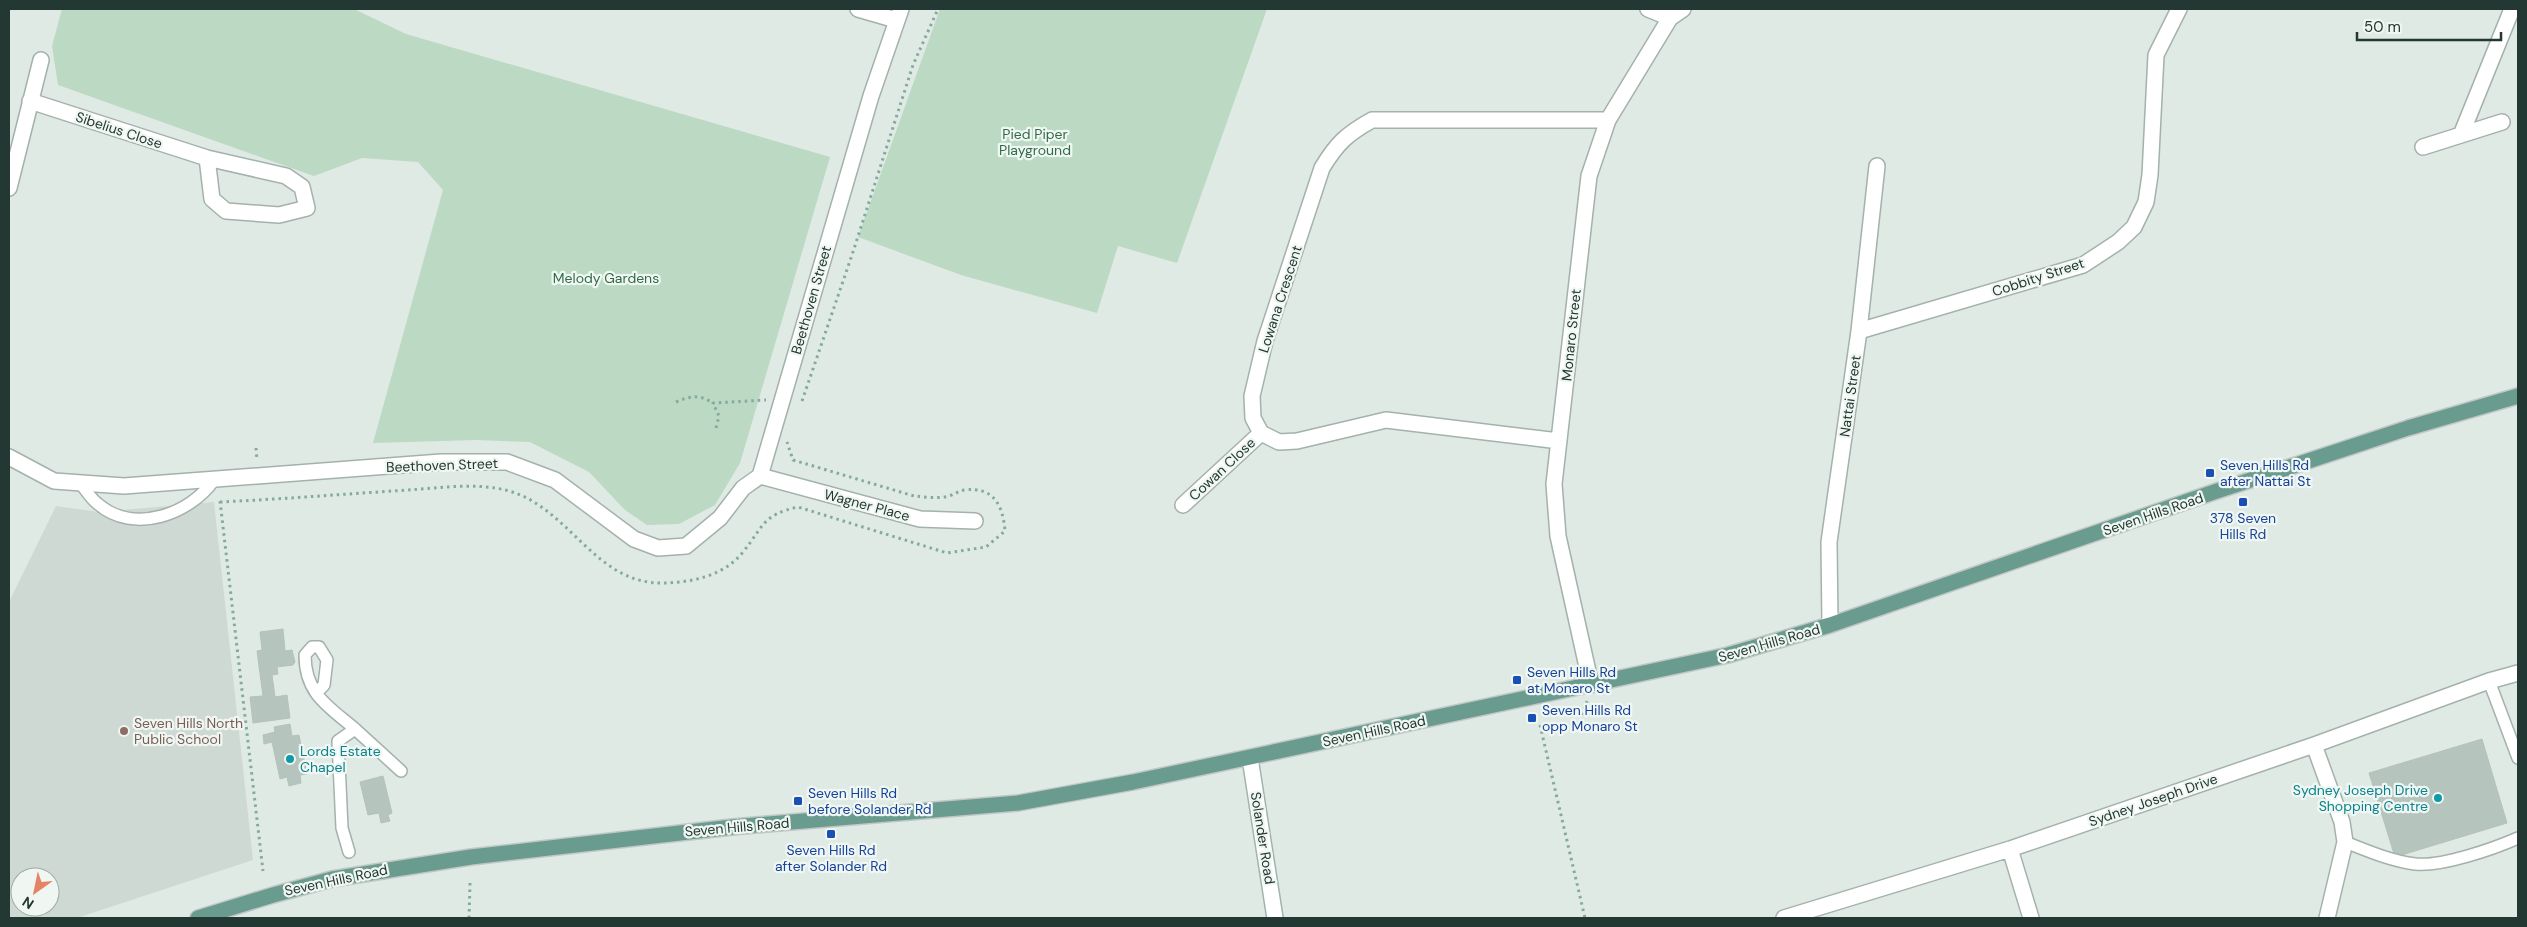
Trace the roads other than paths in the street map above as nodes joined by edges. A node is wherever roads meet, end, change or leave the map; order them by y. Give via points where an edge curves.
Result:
1 (858, 9) edge
2 (1648, 9) edge
3 (1683, 9) edge
4 (2179, 9) edge
5 (2512, 9) edge
6 (898, 14) edge
7 (1670, 18) junction
8 (41, 60) dead end
9 (30, 101) junction
10 (1608, 120) junction
11 (2502, 122) dead end
12 (2461, 135) junction
13 (2424, 148) dead end
14 (207, 158) junction
15 (1876, 166) dead end
16 (9, 188) edge
17 (1859, 331) junction
18 (2518, 396) edge
19 (1261, 433) junction
20 (1559, 441) junction
21 (9, 457) edge
22 (760, 476) junction
23 (216, 480) junction
24 (80, 483) junction
25 (1183, 505) dead end
26 (975, 521) dead end
27 (1830, 625) junction
28 (2518, 673) edge
29 (2489, 681) junction
30 (1592, 685) junction
31 (316, 693) dead end
32 (355, 729) junction
33 (2314, 744) junction
34 (1250, 758) junction
35 (2518, 758) edge
36 (400, 771) dead end
37 (2518, 838) edge
38 (2345, 842) junction
39 (2010, 849) junction
40 (349, 852) dead end
41 (198, 918) edge
42 (1275, 918) edge
43 (1784, 918) edge
44 (2031, 918) edge
45 (2327, 918) edge

1 - 6 street
2 - 7 street
3 - 7 street, Monaro Street
4 - 17 street, Cobbity Street via 2156,55 2150,175 2146,202 2134,228 2084,265
5 - 12 street
6 - 22 street, Beethoven Street
7 - 10 street, Monaro Street
8 - 9 street
9 - 14 street, Sibelius Close
9 - 16 street
10 - 19 street, Lowana Crescent via 1372,120 1350,133 1336,146 1322,168 1266,340 1252,396 1253,418
10 - 20 street, Monaro Street via 1588,176
11 - 12 street
12 - 13 street
14 - 14 street, Sibelius Close via 286,176 302,186 308,208 279,215 226,210 212,199
15 - 17 street, Nattai Street
17 - 27 street, Nattai Street via 1829,542
18 - 27 main road, Seven Hills Road via 2214,492
19 - 20 street via 1279,442 1297,441 1386,420
19 - 25 street, Cowan Close
20 - 30 street, Monaro Street via 1554,484 1558,536
21 - 24 street, Beethoven Street via 54,481
22 - 23 street, Beethoven Street via 743,488 720,518 686,546 658,548 634,539 556,480 507,462 441,462
22 - 26 street, Wagner Place via 920,519
23 - 24 street, Beethoven Street via 124,486
23 - 24 lane via 191,504 171,514 145,519 120,515 98,505
27 - 30 main road, Seven Hills Road via 1728,655
28 - 29 street, Sydney Joseph Drive
29 - 33 street, Sydney Joseph Drive
29 - 35 lane
30 - 34 main road, Seven Hills Road
31 - 32 lane
32 - 36 lane
32 - 40 lane via 338,741 342,828
33 - 38 street via 2342,822
33 - 39 street, Sydney Joseph Drive
34 - 41 main road, Seven Hills Road via 1018,803 732,827 383,869 273,894
34 - 42 street, Solander Road
37 - 38 lane via 2439,864 2390,859
38 - 45 street
39 - 43 street, Sydney Joseph Drive
39 - 44 street

